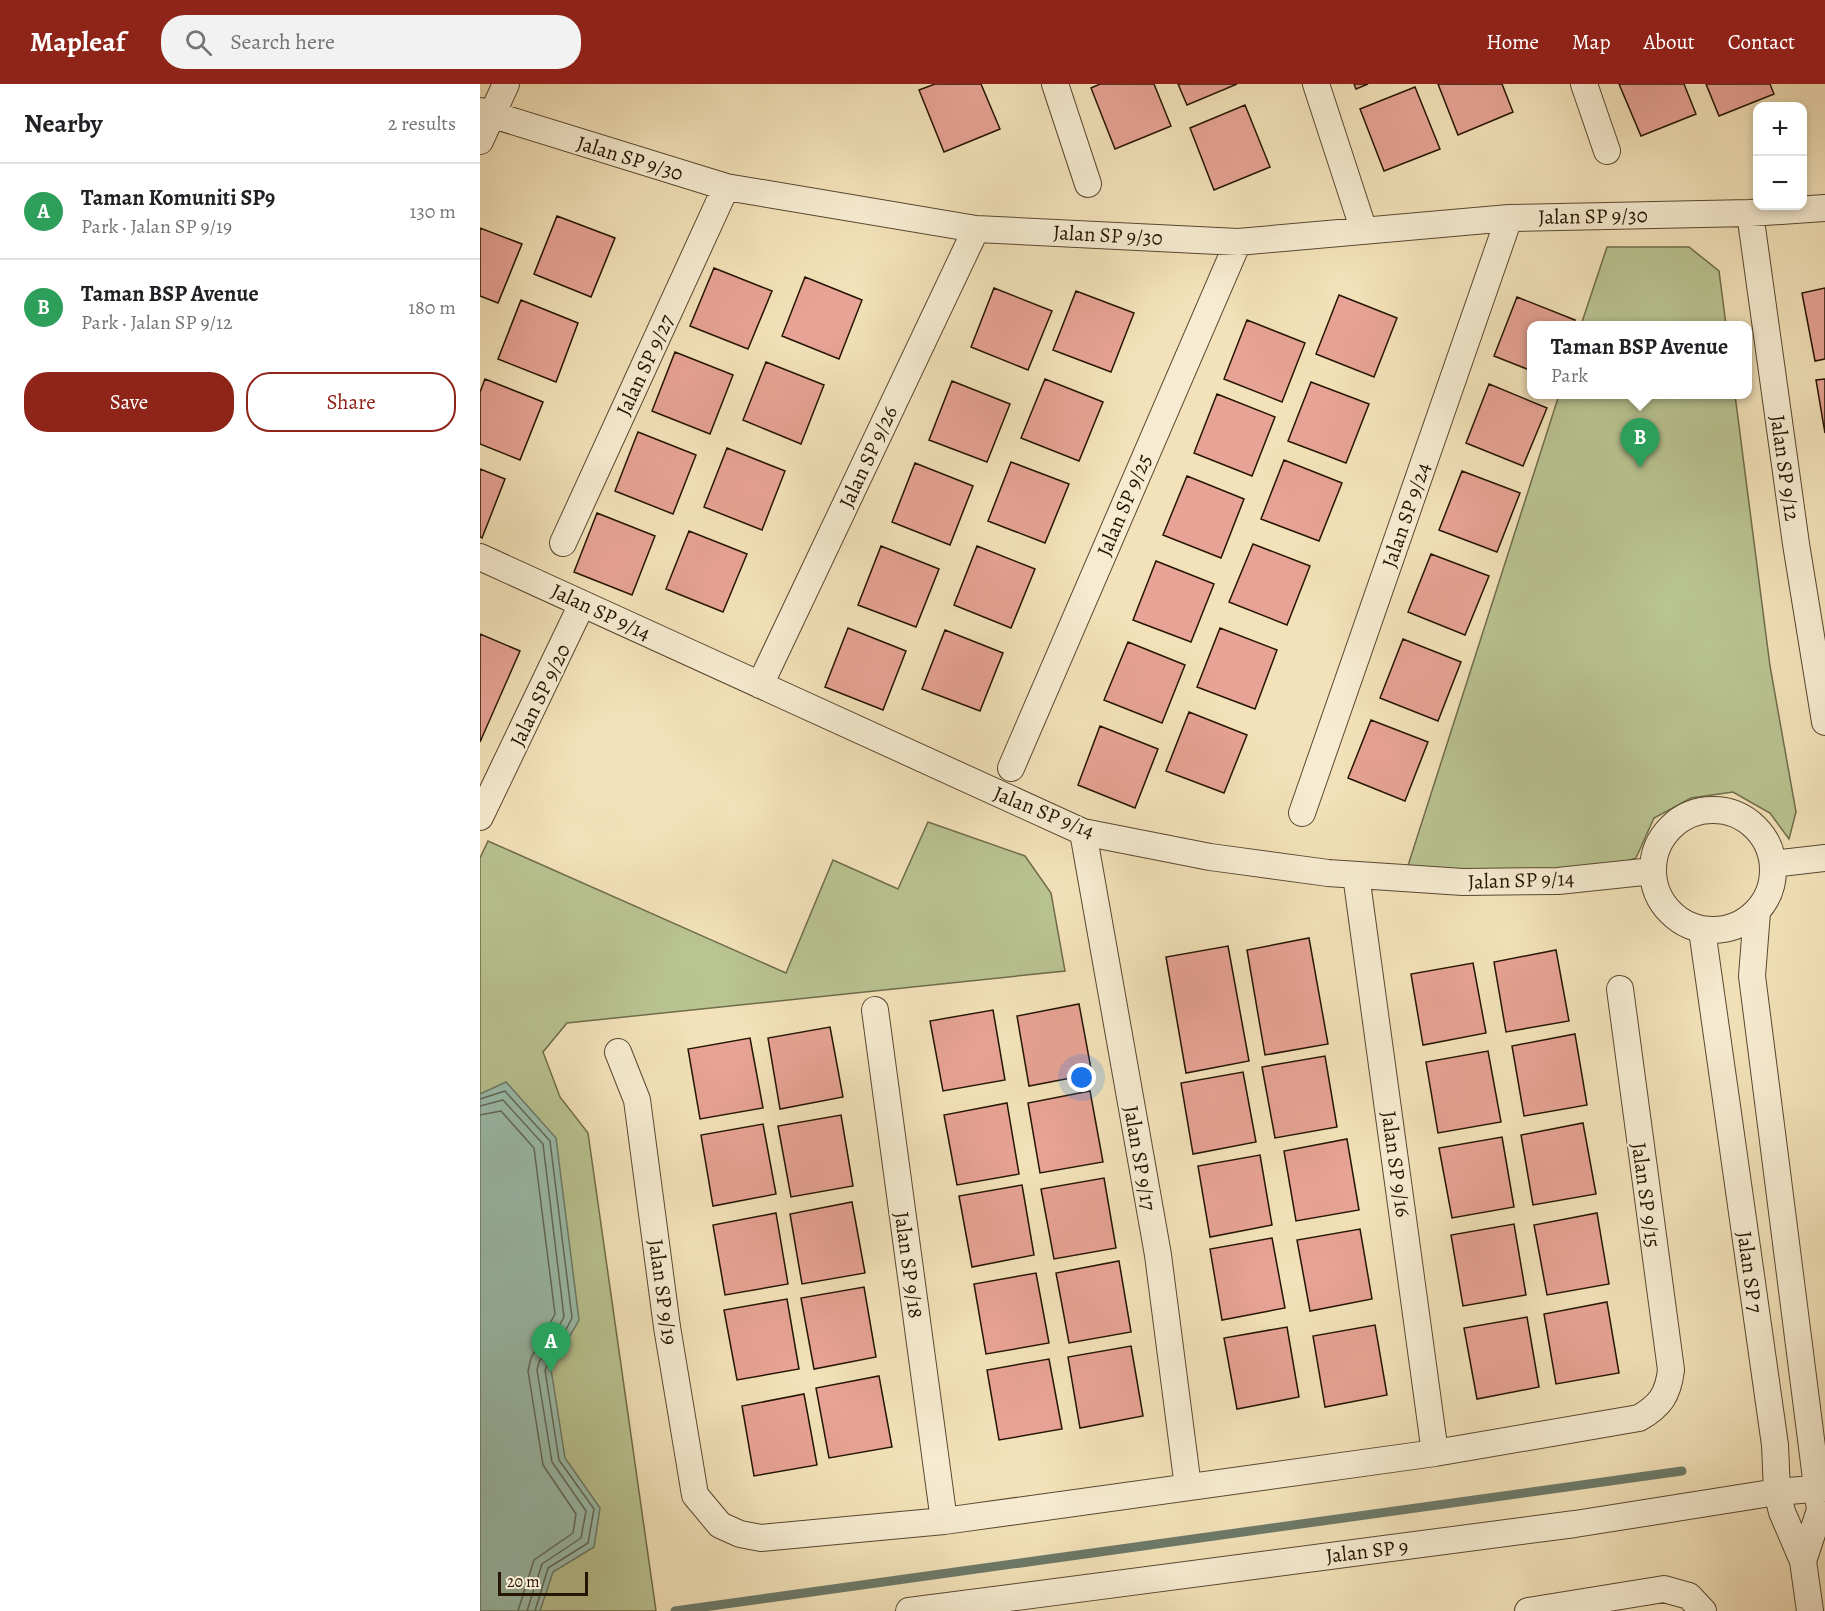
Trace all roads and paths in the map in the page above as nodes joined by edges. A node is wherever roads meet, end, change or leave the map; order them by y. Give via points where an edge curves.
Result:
1 (506, 84) edge
2 (1055, 84) edge
3 (1316, 84) edge
4 (1584, 84) edge
5 (486, 113) edge
6 (480, 141) edge
7 (1607, 151) dead end
8 (1088, 184) dead end
9 (726, 187) junction
10 (1825, 208) edge
11 (1750, 213) junction
12 (1509, 218) junction
13 (976, 229) junction
14 (1364, 231) junction
15 (1238, 242) junction
16 (563, 543) dead end
17 (480, 557) edge
18 (582, 604) junction
19 (760, 685) junction
20 (1825, 722) edge
21 (1011, 768) dead end
22 (1302, 813) dead end
23 (480, 817) edge
24 (1083, 832) junction
25 (1825, 858) edge
26 (1773, 864) junction
27 (1653, 871) junction
28 (1356, 875) junction
29 (1757, 912) junction
30 (1702, 930) junction
31 (1620, 989) dead end
32 (875, 1010) dead end
33 (618, 1052) dead end
34 (1435, 1453) junction
35 (1188, 1487) junction
36 (1821, 1489) edge
37 (1777, 1492) junction
38 (944, 1521) junction
39 (1803, 1561) junction
40 (1696, 1604) edge
41 (909, 1611) edge
42 (1528, 1611) edge
43 (1810, 1611) edge

1 - 5 street
2 - 8 street
3 - 14 street
4 - 7 street
5 - 6 street
5 - 9 street, Jalan SP 9/30
9 - 13 street, Jalan SP 9/30
9 - 16 street, Jalan SP 9/27
10 - 11 street, Jalan SP 9/30
11 - 12 street, Jalan SP 9/30
11 - 20 street, Jalan SP 9/12
12 - 14 street, Jalan SP 9/30
12 - 22 street, Jalan SP 9/24
13 - 15 street, Jalan SP 9/30
13 - 19 street, Jalan SP 9/26
14 - 15 street, Jalan SP 9/30
15 - 21 street, Jalan SP 9/25
17 - 18 street, Jalan SP 9/14
18 - 19 street, Jalan SP 9/14
18 - 23 street, Jalan SP 9/20
19 - 24 street, Jalan SP 9/14
24 - 28 street, Jalan SP 9/14 via 1210,857
24 - 35 street, Jalan SP 9/17 via 1158,1255
25 - 26 street
26 - 27 street via 1765,839 1753,824 1736,814 1717,810 1698,812 1680,820 1657,851
26 - 29 street via 1768,896
27 - 28 street, Jalan SP 9/14 via 1558,881 1475,882
27 - 30 street via 1657,891 1667,909 1683,923
28 - 34 street, Jalan SP 9/16
29 - 30 street via 1741,924 1723,930
29 - 36 street via 1752,976
30 - 37 street, Jalan SP 7 via 1775,1445
31 - 34 street, Jalan SP 9/15 via 1671,1370 1664,1400 1639,1418
32 - 38 street, Jalan SP 9/18
33 - 38 street, Jalan SP 9/19 via 637,1100 695,1495 720,1525 761,1538
34 - 35 street
35 - 38 street
36 - 37 street, Jalan SP 9
36 - 39 street via 1820,1510
37 - 39 street, Jalan SP 7
37 - 41 street, Jalan SP 9 via 1575,1524
39 - 43 street, Jalan SP 7
40 - 42 street via 1664,1589

